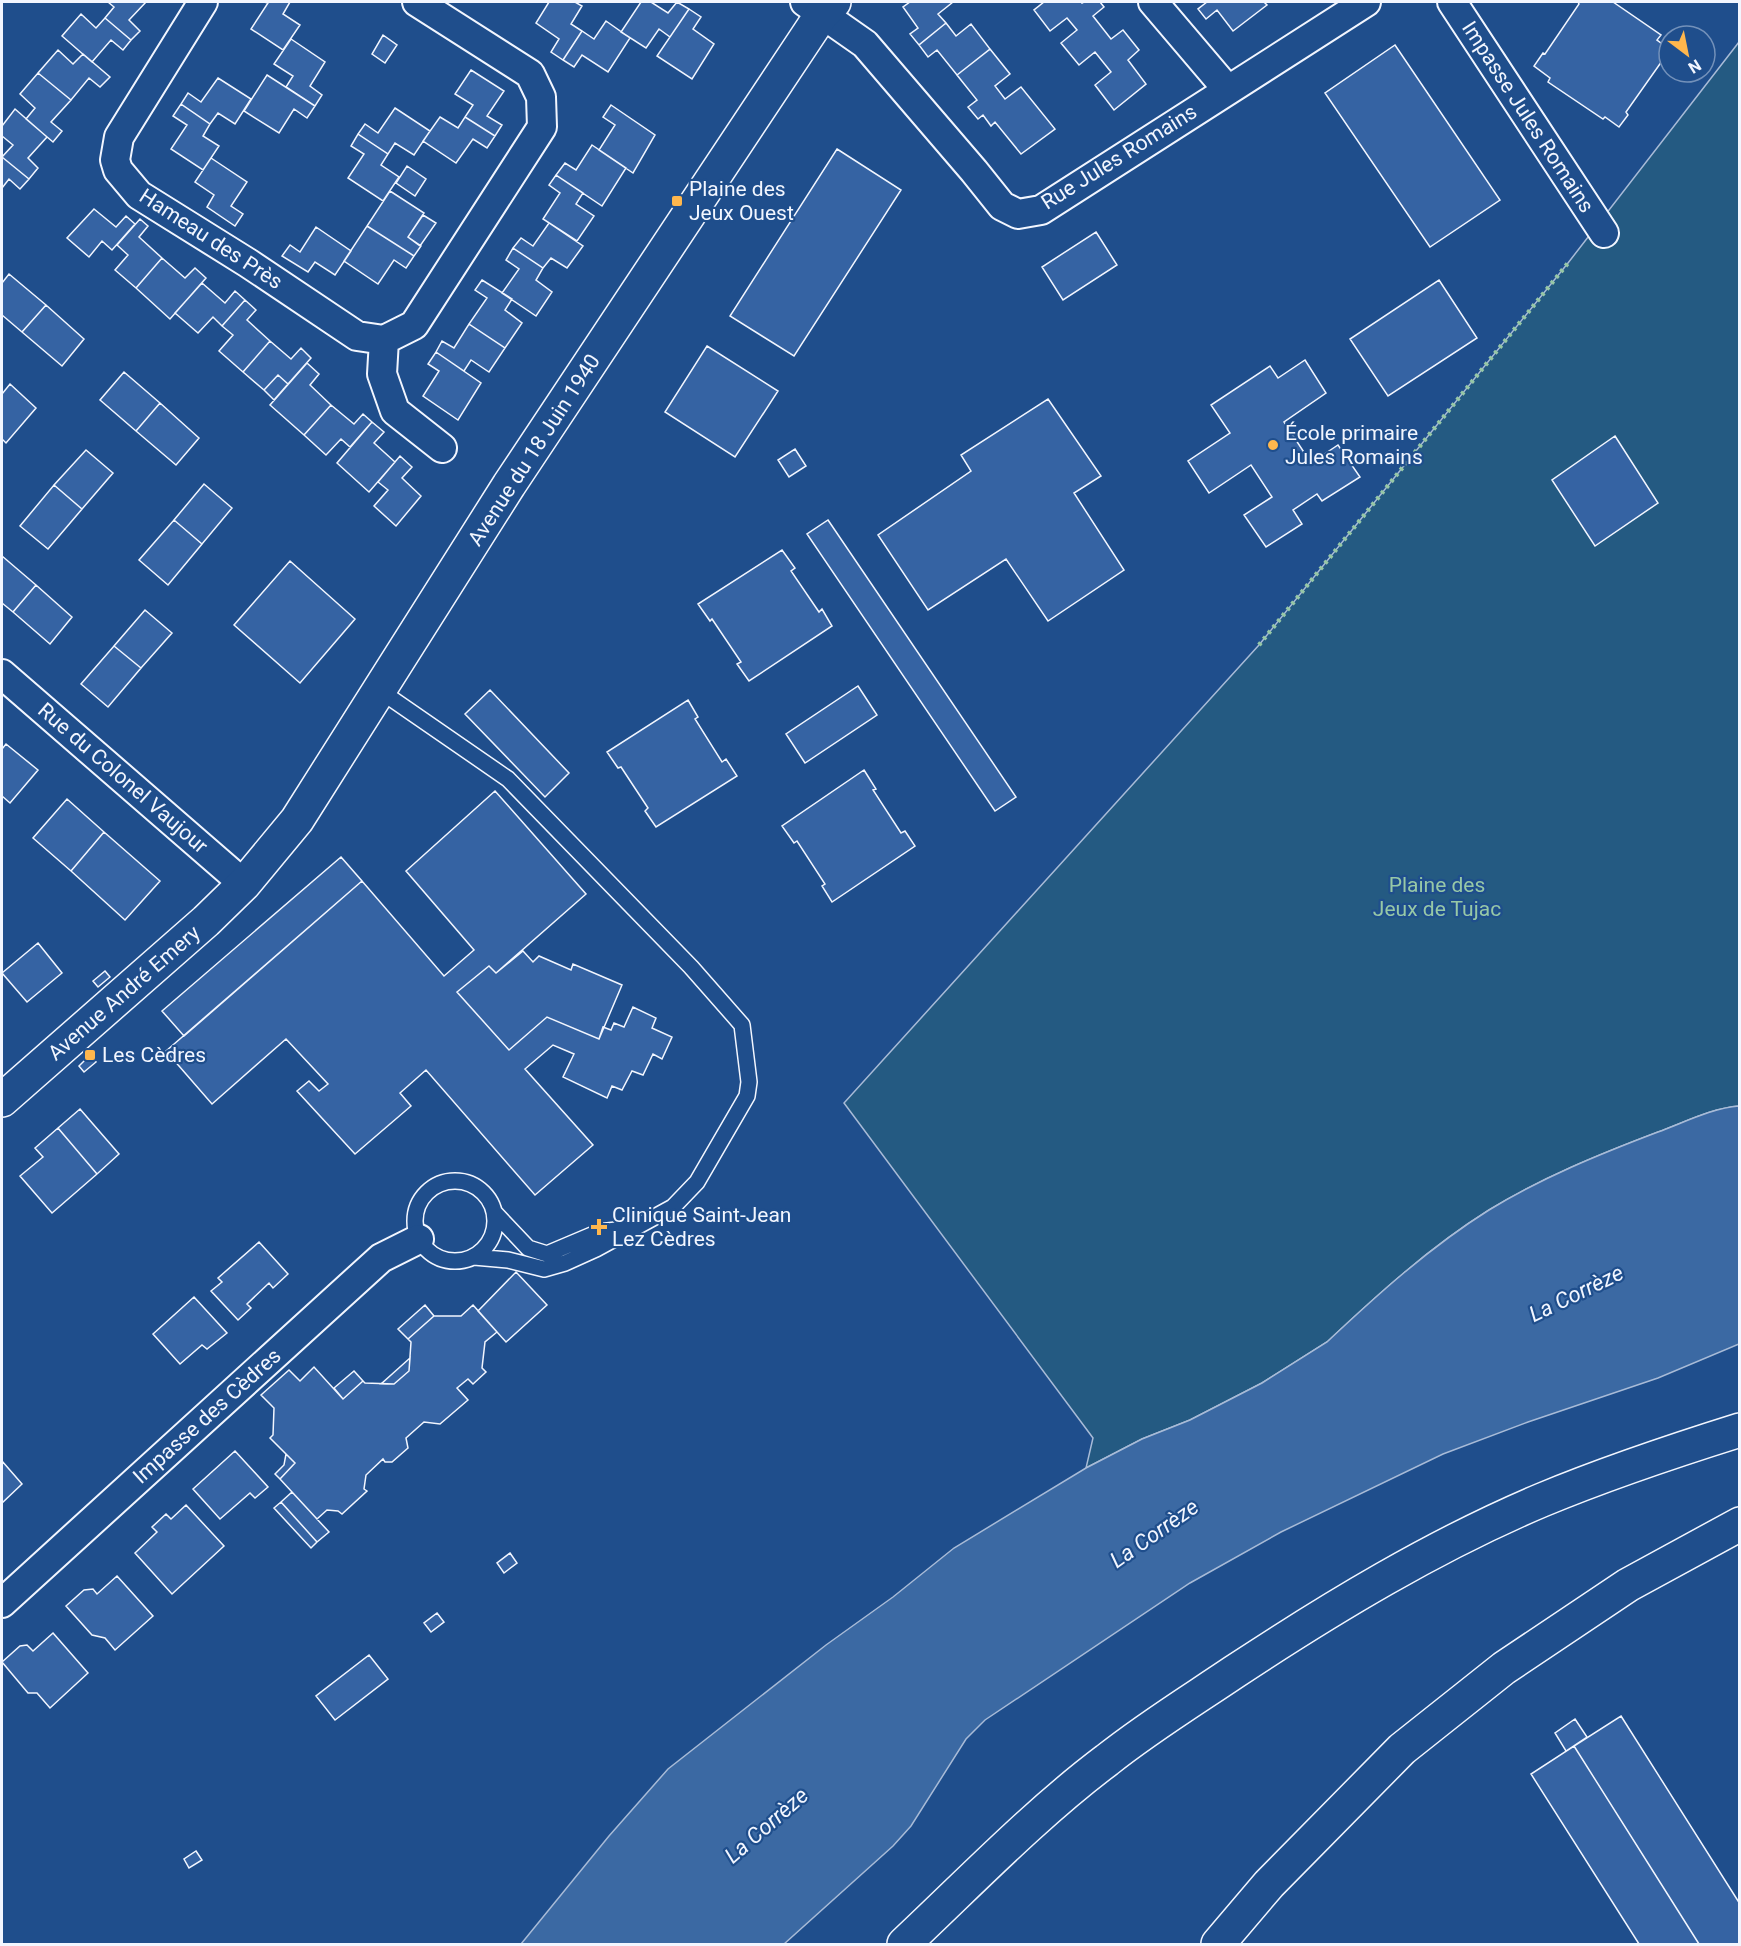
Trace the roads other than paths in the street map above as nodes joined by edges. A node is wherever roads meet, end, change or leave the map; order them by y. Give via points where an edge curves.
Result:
1 (203, 2) edge
2 (1153, 2) edge
3 (1366, 2) edge
4 (1452, 2) edge
5 (426, 4) edge
6 (822, 5) edge
7 (1227, 89) junction
8 (1604, 233) dead end
9 (384, 340) junction
10 (442, 448) dead end
11 (2, 674) edge
12 (379, 690) junction
13 (244, 884) junction
14 (2, 1100) edge
15 (494, 1212) junction
16 (637, 1227) junction
17 (419, 1239) junction
18 (474, 1257) junction
19 (1740, 1430) edge
20 (1740, 1524) edge
21 (2, 1603) edge
22 (904, 1944) edge
23 (1218, 1944) edge

1 - 9 street, Hameau des Près via 119,137 115,160 118,170 139,195 357,336
2 - 7 street
3 - 7 street, Rue Jules Romains
4 - 8 street, Impasse Jules Romains
5 - 9 street via 530,74 541,97 542,127 414,325
6 - 7 street, Rue Jules Romains via 865,44 1002,206 1018,214 1041,210
6 - 12 main road, Avenue du 18 Juin 1940
9 - 10 street via 382,374 395,411
11 - 13 street, Rue du Colonel Vaujour
12 - 13 main road, Avenue du 18 Juin 1940 via 297,820
12 - 16 lane via 508,779 691,967 742,1025 747,1096 697,1182 673,1207
13 - 14 main road, Avenue André Emery
15 - 16 lane via 528,1248 547,1254 599,1232
15 - 17 lane via 489,1199 468,1183 442,1184 421,1200 415,1225
15 - 18 lane via 492,1238
16 - 18 lane via 565,1263 544,1269
17 - 18 lane via 436,1257 455,1261
17 - 21 street, Impasse des Cèdres via 381,1258
19 - 22 main road via 1542,1500 1424,1557 1300,1629 1106,1760 1025,1829
20 - 23 main road via 1628,1585 1504,1668 1402,1749 1269,1884

